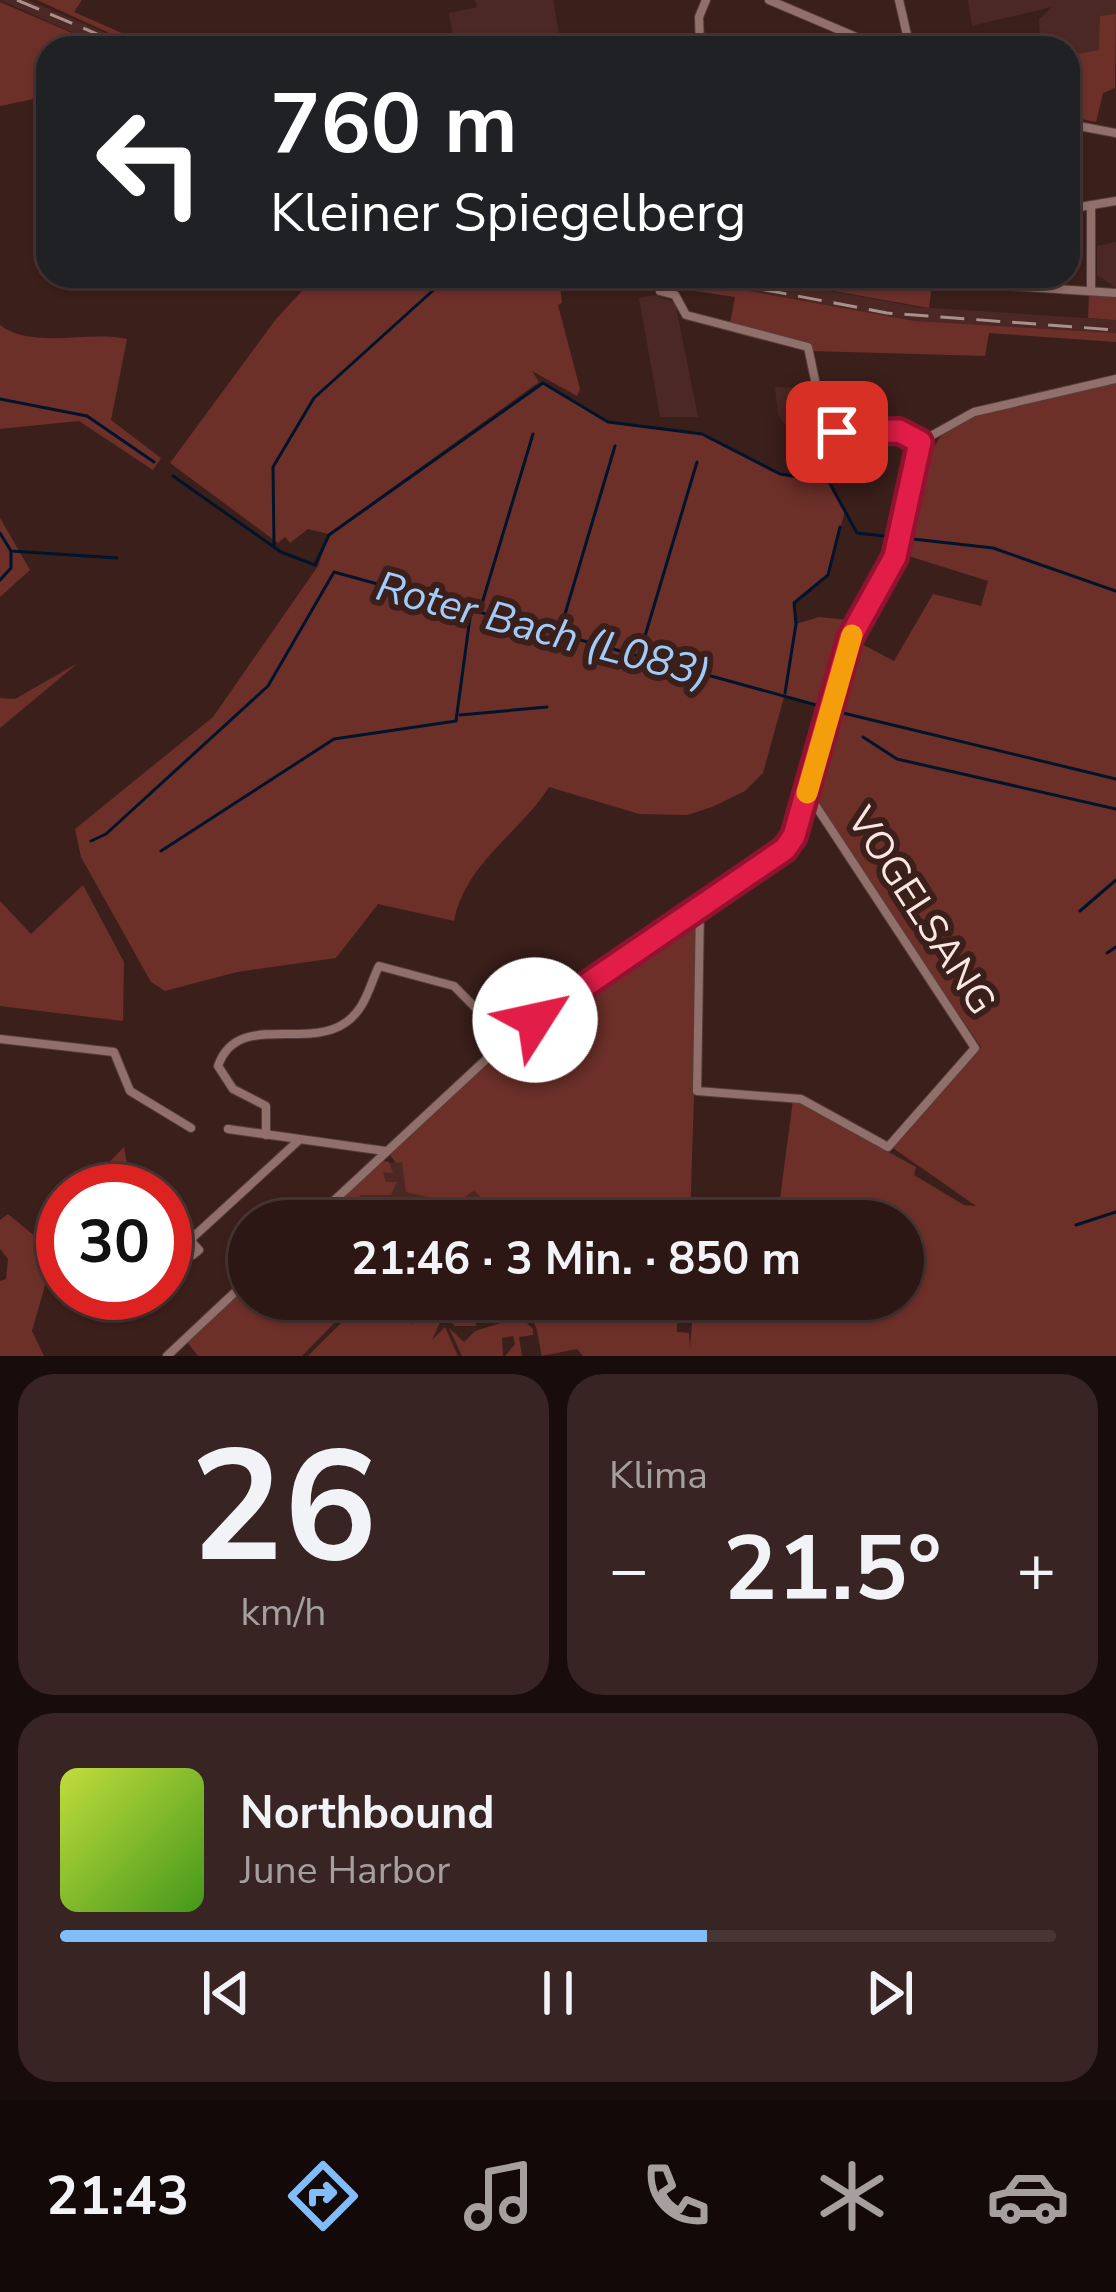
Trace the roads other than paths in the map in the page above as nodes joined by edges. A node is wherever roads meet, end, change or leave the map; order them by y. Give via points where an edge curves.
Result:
1 (706, 0) edge
2 (769, 0) edge
3 (899, 0) edge
4 (700, 36) edge
5 (854, 36) edge
6 (907, 36) edge
7 (1080, 126) edge
8 (1116, 133) edge
9 (1116, 201) edge
10 (1091, 206) junction
11 (1080, 207) edge
12 (1080, 288) edge
13 (1091, 288) junction
14 (660, 291) dead end
15 (1116, 293) edge
16 (1116, 379) edge
17 (920, 442) junction
18 (807, 793) junction
19 (700, 906) junction
20 (0, 1039) edge
21 (508, 1040) junction
22 (191, 1128) dead end
23 (229, 1129) dead end
24 (266, 1135) junction
25 (298, 1141) junction
26 (387, 1151) junction
27 (334, 1200) edge
28 (192, 1238) edge
29 (228, 1299) edge
30 (167, 1356) edge

1 - 4 street
2 - 5 street
3 - 6 street
7 - 8 street
9 - 10 street
10 - 11 street
10 - 13 street
12 - 13 street
13 - 15 street
14 - 17 street via 675,295 686,315 808,347 831,430 899,431
16 - 17 street via 987,408
17 - 18 street via 895,557 850,638
18 - 19 street via 785,849
18 - 19 street, VOGELSANG via 975,1048 888,1147 801,1099 697,1090
19 - 21 street
20 - 22 street via 114,1052 130,1091
21 - 24 street via 454,986 379,966 348,1021 316,1034 243,1037 222,1054 225,1082 266,1106
21 - 26 street
23 - 24 street
24 - 25 street
25 - 26 street
25 - 28 street
26 - 27 street
29 - 30 street

